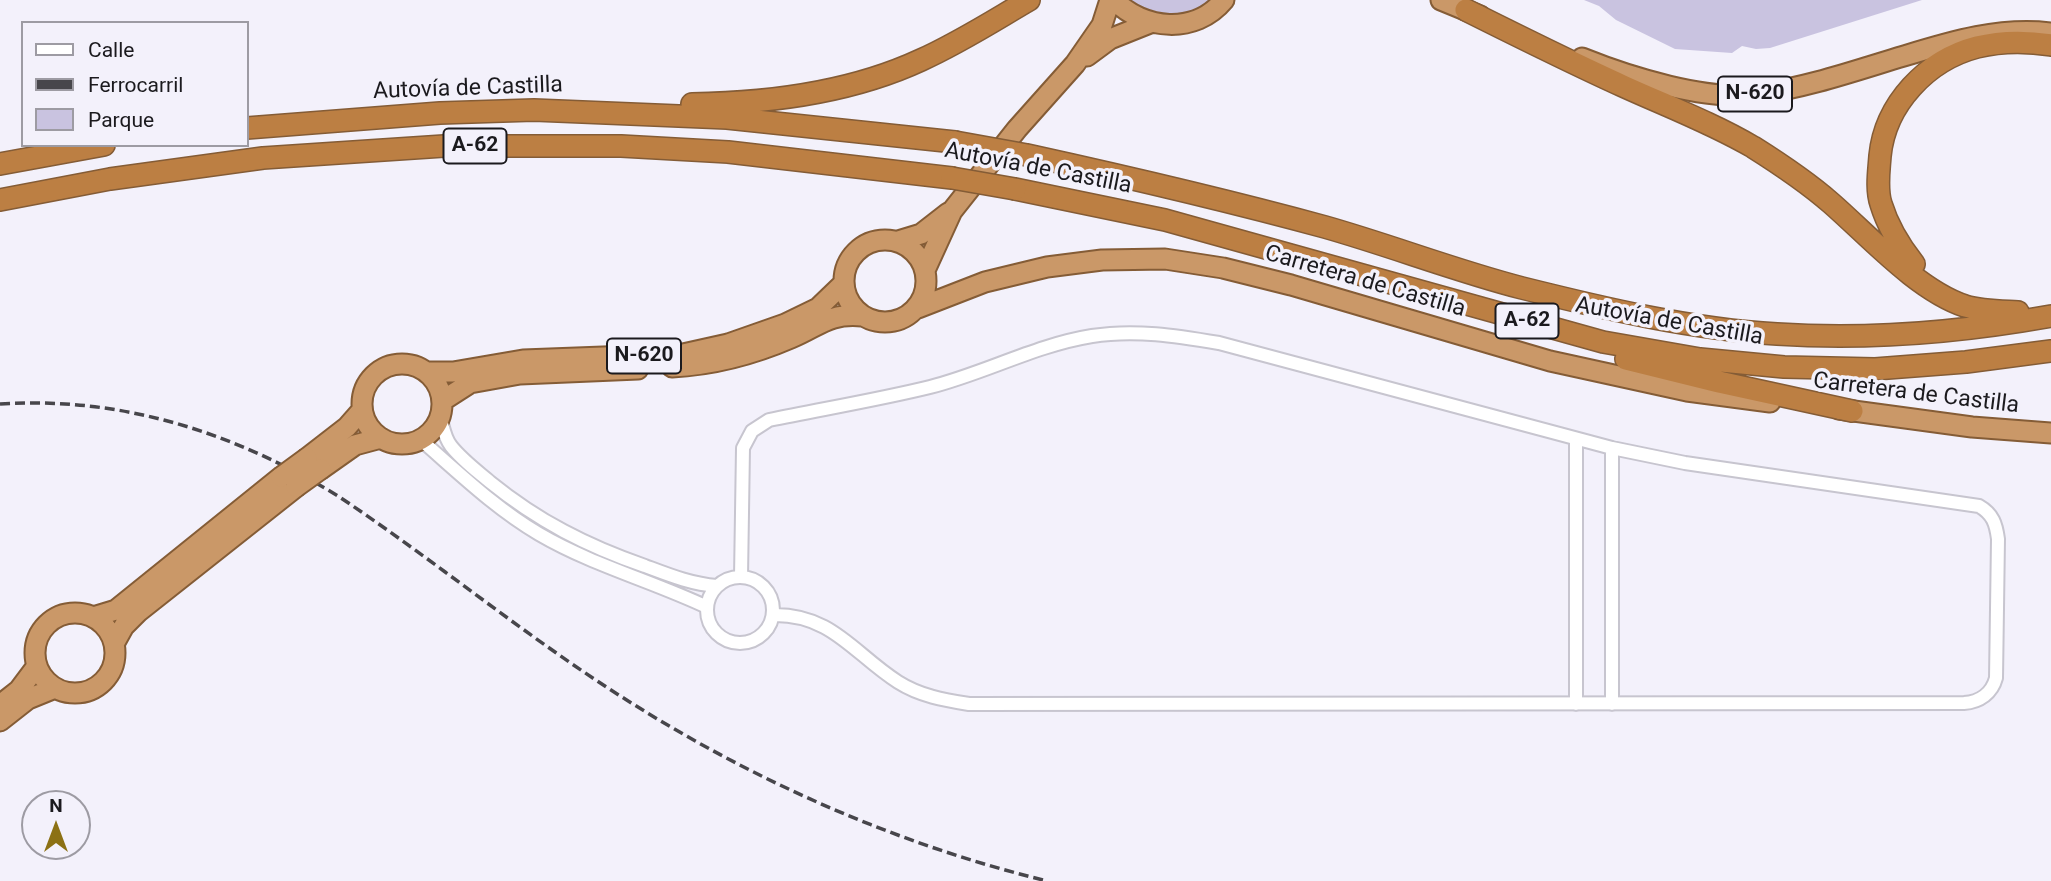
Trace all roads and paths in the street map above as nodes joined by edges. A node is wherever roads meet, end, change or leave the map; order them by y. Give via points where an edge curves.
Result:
1 (1029, 0) edge
2 (1112, 0) edge
3 (1224, 0) edge
4 (1441, 0) edge
5 (1466, 10) junction
6 (1150, 23) junction
7 (2051, 33) edge
8 (2051, 45) edge
9 (1074, 64) junction
10 (534, 110) junction
11 (248, 128) edge
12 (93, 147) edge
13 (0, 164) edge
14 (0, 200) edge
15 (952, 211) junction
16 (898, 241) junction
17 (926, 268) junction
18 (844, 283) junction
19 (1442, 297) junction
20 (2051, 302) edge
21 (918, 308) junction
22 (2051, 309) edge
23 (862, 316) junction
24 (2051, 316) edge
25 (2051, 351) edge
26 (427, 372) junction
27 (441, 408) junction
28 (362, 410) junction
29 (1852, 411) junction
30 (2051, 433) edge
31 (381, 438) junction
32 (421, 439) junction
33 (1576, 439) junction
34 (1612, 448) junction
35 (325, 455) junction
36 (289, 482) junction
37 (741, 577) junction
38 (717, 586) junction
39 (707, 607) junction
40 (774, 615) junction
41 (93, 617) junction
42 (114, 644) junction
43 (37, 666) junction
44 (55, 688) junction
45 (1576, 704) junction
46 (1612, 704) junction
47 (0, 705) edge
48 (0, 722) edge

1 - 10 highway via 919,61 802,95 738,103
2 - 6 highway, N-620
2 - 9 highway, N-620 via 1102,25
3 - 6 highway, N-620 via 1188,23
4 - 5 highway, N-620
5 - 7 highway, N-620 via 1628,74 1730,95 1815,83 1975,36
5 - 22 highway via 1753,147 1821,194 1907,271 1942,295 1987,310 2025,313
6 - 9 highway, N-620 via 1110,39
8 - 20 highway via 1997,43 1961,52 1935,66 1894,111 1881,146 1878,175 1880,201 1898,243 1916,267 1941,286 1965,299 1988,304
9 - 15 highway, N-620
10 - 11 highway, Autovía de Castilla / A-62
10 - 24 highway, Autovía de Castilla / A-62, bridge via 727,118 955,142 1169,187 1328,228 1520,287 1698,325 1778,334 1872,335
12 - 13 highway
14 - 19 highway, Autovía de Castilla / A-62, bridge via 263,158 444,146 621,146 728,152 1014,188 1165,220
15 - 16 highway, N-620 via 921,234
15 - 17 highway, N-620
16 - 17 highway via 915,251
16 - 18 highway, N-620 via 867,244 854,253
17 - 21 highway, N-620 via 927,289
18 - 23 highway via 846,296
18 - 26 highway, N-620 via 818,308 785,324 683,354 523,360
19 - 25 highway, Autovía de Castilla / A-62 via 1603,342 1700,359 1784,367 1875,369
19 - 29 highway via 1493,320 1610,355
21 - 23 highway, N-620 via 897,322
21 - 29 highway, Carretera de Castilla via 985,282 1047,267 1165,259 1291,285 1550,361 1687,391
23 - 27 highway, N-620 via 843,314 734,358 686,367 520,374 470,383
26 - 27 highway via 438,385
26 - 28 highway, N-620 via 404,364 381,369 365,387
27 - 32 highway, N-620 via 433,430
27 - 38 street via 445,435 461,458 546,522 622,558 697,584
28 - 31 highway via 365,421
28 - 35 highway, N-620
29 - 30 highway, Carretera de Castilla
31 - 32 highway, N-620 via 393,443
31 - 35 highway, N-620
32 - 39 street via 472,486 538,534
33 - 34 street
33 - 37 street via 1219,343 1153,334 1092,336 931,387 769,420 752,431 743,448
33 - 45 street
34 - 46 street
34 - 46 street via 1979,506 1996,522 1998,539 1996,678 1993,688 1972,702
35 - 36 highway, N-620, bridge
36 - 41 highway, N-620 via 116,610
36 - 42 highway, N-620 via 138,612
37 - 38 street
37 - 40 street via 762,584
38 - 39 street
39 - 40 street via 714,631 732,643 754,641 764,634
40 - 45 street via 793,614 835,632 899,683 928,697 970,704
41 - 42 highway via 106,626
41 - 43 highway, N-620 via 70,613 49,623 36,643
42 - 44 highway, N-620 via 113,667 106,680 82,693
43 - 44 highway
43 - 47 highway
44 - 48 highway, N-620 via 28,699
45 - 46 street

